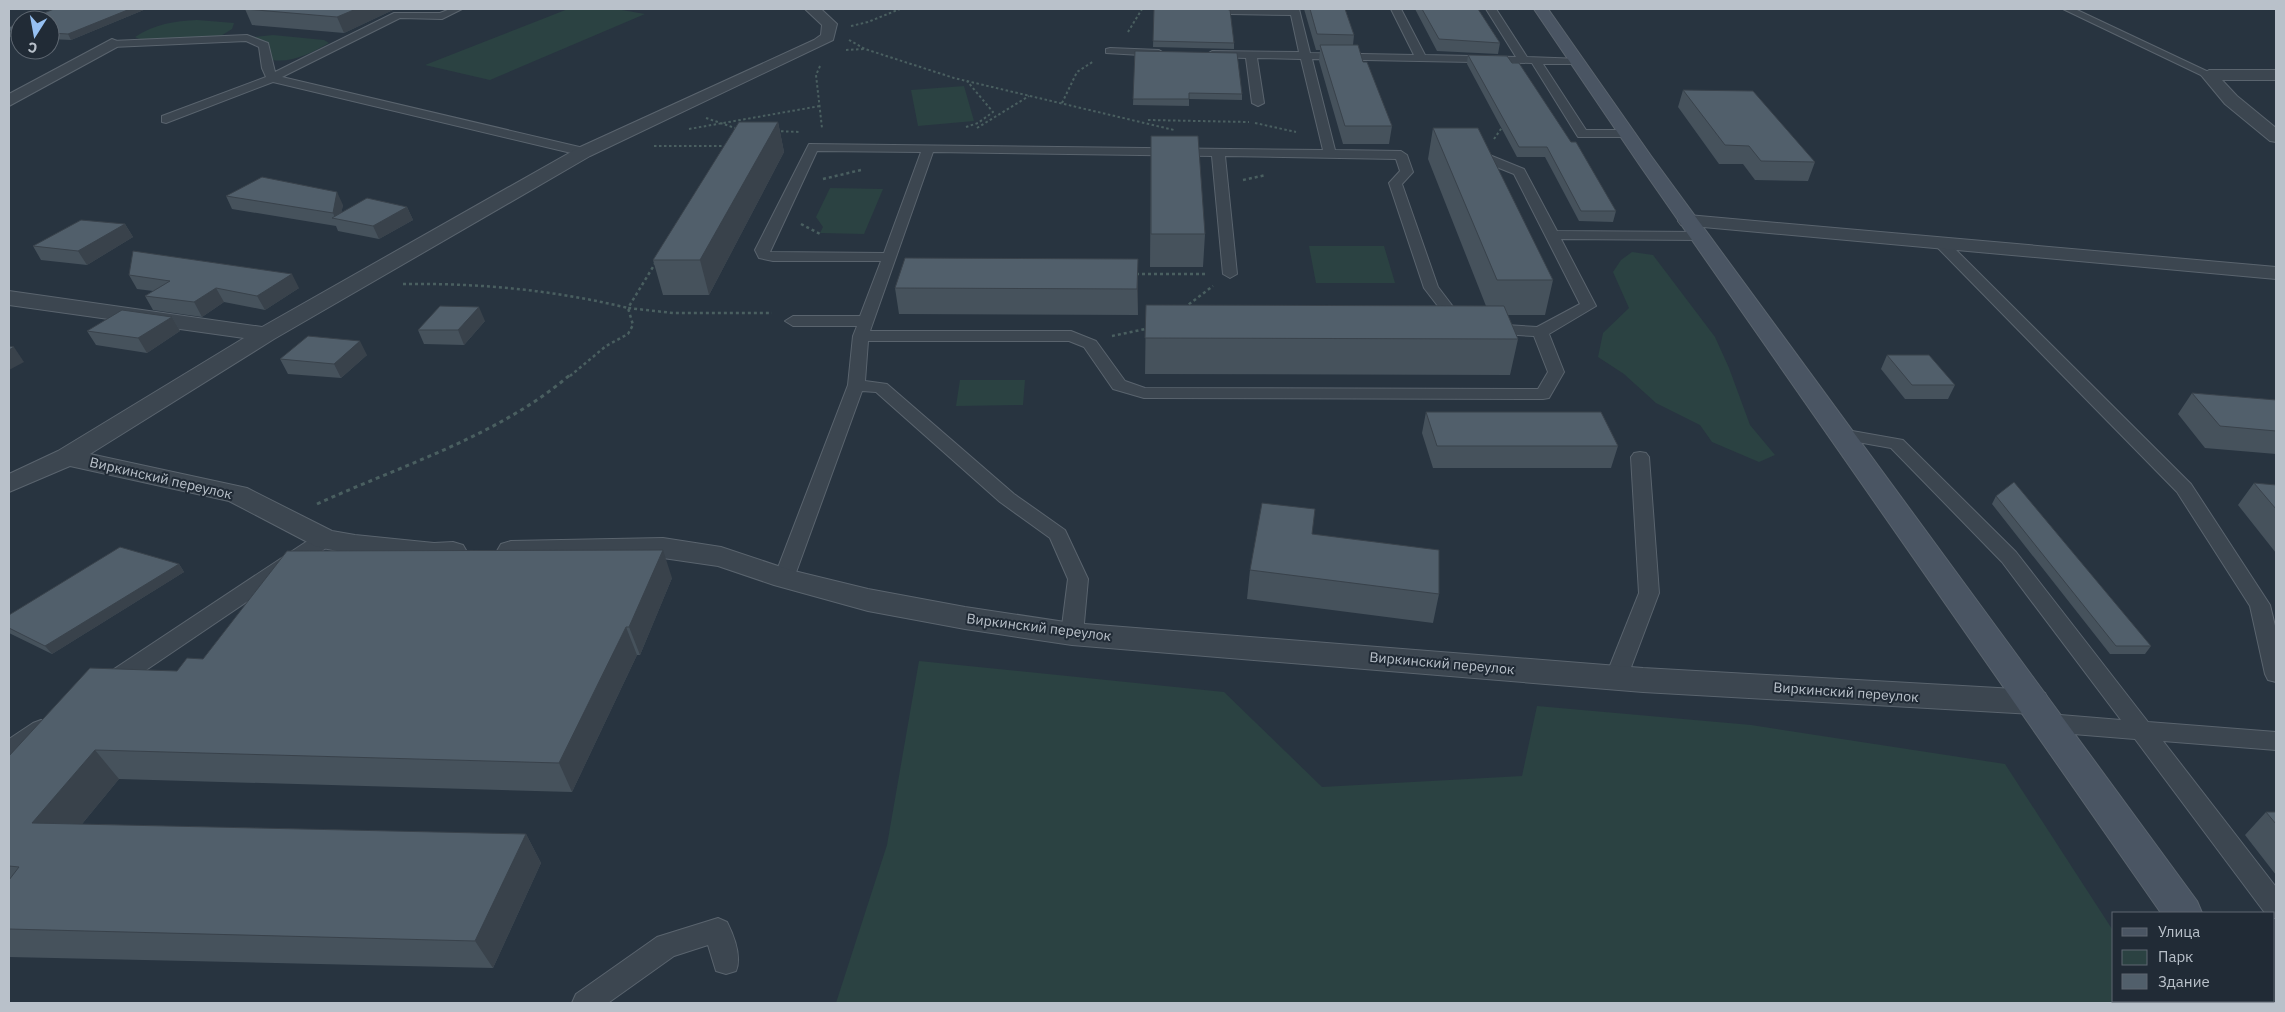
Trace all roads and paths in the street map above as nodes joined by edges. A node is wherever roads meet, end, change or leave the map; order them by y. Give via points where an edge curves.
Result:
1 (457, 9) edge
2 (812, 9) edge
3 (900, 9) edge
4 (1218, 9) edge
5 (1396, 9) edge
6 (1491, 9) edge
7 (1541, 9) edge
8 (2068, 9) edge
9 (1294, 10) edge
10 (828, 40) junction
11 (112, 44) joint
12 (865, 49) junction
13 (1110, 51) joint
14 (1166, 53) edge
15 (1204, 54) edge
16 (1251, 55) junction
17 (1307, 57) junction
18 (1421, 58) junction
19 (1530, 60) junction
20 (1578, 61) junction
21 (2209, 75) junction
22 (2276, 75) edge
23 (272, 78) junction
24 (967, 81) junction
25 (1030, 96) junction
26 (9, 101) edge
27 (1062, 103) junction
28 (1258, 103) dead end
29 (820, 106) junction
30 (703, 114) dead end
31 (166, 119) dead end
32 (984, 119) junction
33 (990, 120) junction
34 (1139, 120) junction
35 (823, 123) dead end
36 (719, 124) junction
37 (964, 128) dead end
38 (740, 129) edge
39 (682, 130) dead end
40 (768, 131) edge
41 (804, 132) dead end
42 (1627, 134) junction
43 (2276, 137) edge
44 (653, 146) dead end
45 (727, 146) junction
46 (737, 146) edge
47 (1329, 148) junction
48 (928, 149) junction
49 (948, 149) junction
50 (584, 152) junction
51 (1213, 153) junction
52 (722, 155) edge
53 (1483, 157) edge
54 (1694, 228) junction
55 (1552, 235) junction
56 (1941, 243) junction
57 (659, 257) edge
58 (889, 258) junction
59 (2276, 273) edge
60 (1132, 274) edge
61 (1230, 274) junction
62 (399, 284) dead end
63 (9, 298) edge
64 (628, 308) junction
65 (1183, 308) edge
66 (793, 321) joint
67 (1160, 326) edge
68 (864, 328) junction
69 (1540, 332) junction
70 (266, 334) junction
71 (1090, 344) junction
72 (856, 385) junction
73 (1841, 434) junction
74 (67, 457) junction
75 (1640, 457) dead end
76 (9, 484) edge
77 (284, 520) junction
78 (325, 539) junction
79 (784, 578) junction
80 (1072, 634) junction
81 (2276, 674) edge
82 (1616, 678) junction
83 (95, 693) edge
84 (2040, 713) junction
85 (54, 720) edge
86 (2142, 730) junction
87 (2276, 741) edge
88 (9, 754) edge
89 (2276, 907) edge
90 (2182, 912) edge
91 (726, 962) dead end
92 (586, 1003) edge

1 - 23 lane via 442,16 398,15
2 - 10 street via 830,24
3 - 10 path
4 - 9 lane
5 - 18 lane
6 - 19 lane
7 - 20 main road
8 - 21 lane
9 - 17 lane
10 - 12 path
10 - 12 path
10 - 29 path via 816,75
10 - 50 street
11 - 23 lane via 247,38 264,44 267,68
11 - 26 street
12 - 24 path
13 - 14 lane
13 - 27 path via 1077,72
15 - 16 lane
16 - 17 lane
16 - 28 lane
17 - 18 lane
17 - 47 lane
18 - 19 lane
19 - 20 lane
19 - 42 lane via 1582,134
20 - 42 main road
21 - 22 street
21 - 43 street via 2231,100
23 - 31 lane
23 - 50 lane
24 - 25 path
24 - 32 path via 992,109 993,112
25 - 27 path
25 - 33 path
27 - 34 path
29 - 35 path
29 - 36 path
30 - 36 path via 706,119
32 - 33 path
32 - 37 path
33 - 49 path
34 - 47 path via 1251,122 1282,127
34 - 51 path via 1165,126 1193,138
36 - 38 path
36 - 39 path
40 - 41 path
42 - 54 main road
44 - 45 path
45 - 46 path
45 - 52 path
47 - 51 lane
47 - 69 lane via 1401,155 1407,172 1395,183 1431,288 1449,311 1486,328
48 - 49 lane
48 - 58 lane
48 - 58 lane via 813,147 762,250 764,256 772,257
49 - 51 lane
50 - 70 street
51 - 61 lane
53 - 55 lane via 1519,172
54 - 55 lane
54 - 56 street
54 - 73 main road
55 - 69 lane via 1588,306
56 - 59 street
56 - 81 lane via 2184,488 2260,604
57 - 64 path
58 - 68 lane
60 - 61 path
61 - 65 path
62 - 64 path via 442,283 576,296
63 - 70 street
64 - 66 path via 673,313 775,313
64 - 77 path via 632,325 628,334 609,342 546,394 431,455
66 - 68 lane
67 - 71 path via 1120,332
68 - 71 lane via 1071,336
68 - 72 lane
69 - 71 lane via 1556,372 1544,394 1144,393 1119,385
70 - 74 street
72 - 79 lane
72 - 80 lane via 881,388 1007,498 1058,534 1078,579
73 - 84 main road
73 - 86 lane via 1897,444 2009,557
74 - 76 street
74 - 77 street, Виркинский переулок via 237,494
75 - 82 lane via 1649,593
77 - 78 street, Виркинский переулок
78 - 79 street, Виркинский переулок via 434,552 663,548 721,557
78 - 83 lane
79 - 80 street, Виркинский переулок via 878,602
80 - 82 street, Виркинский переулок
82 - 84 street, Виркинский переулок via 1952,699
84 - 86 lane
84 - 90 main road
85 - 88 lane
86 - 87 lane
86 - 89 lane
91 - 92 lane via 718,930 666,946

